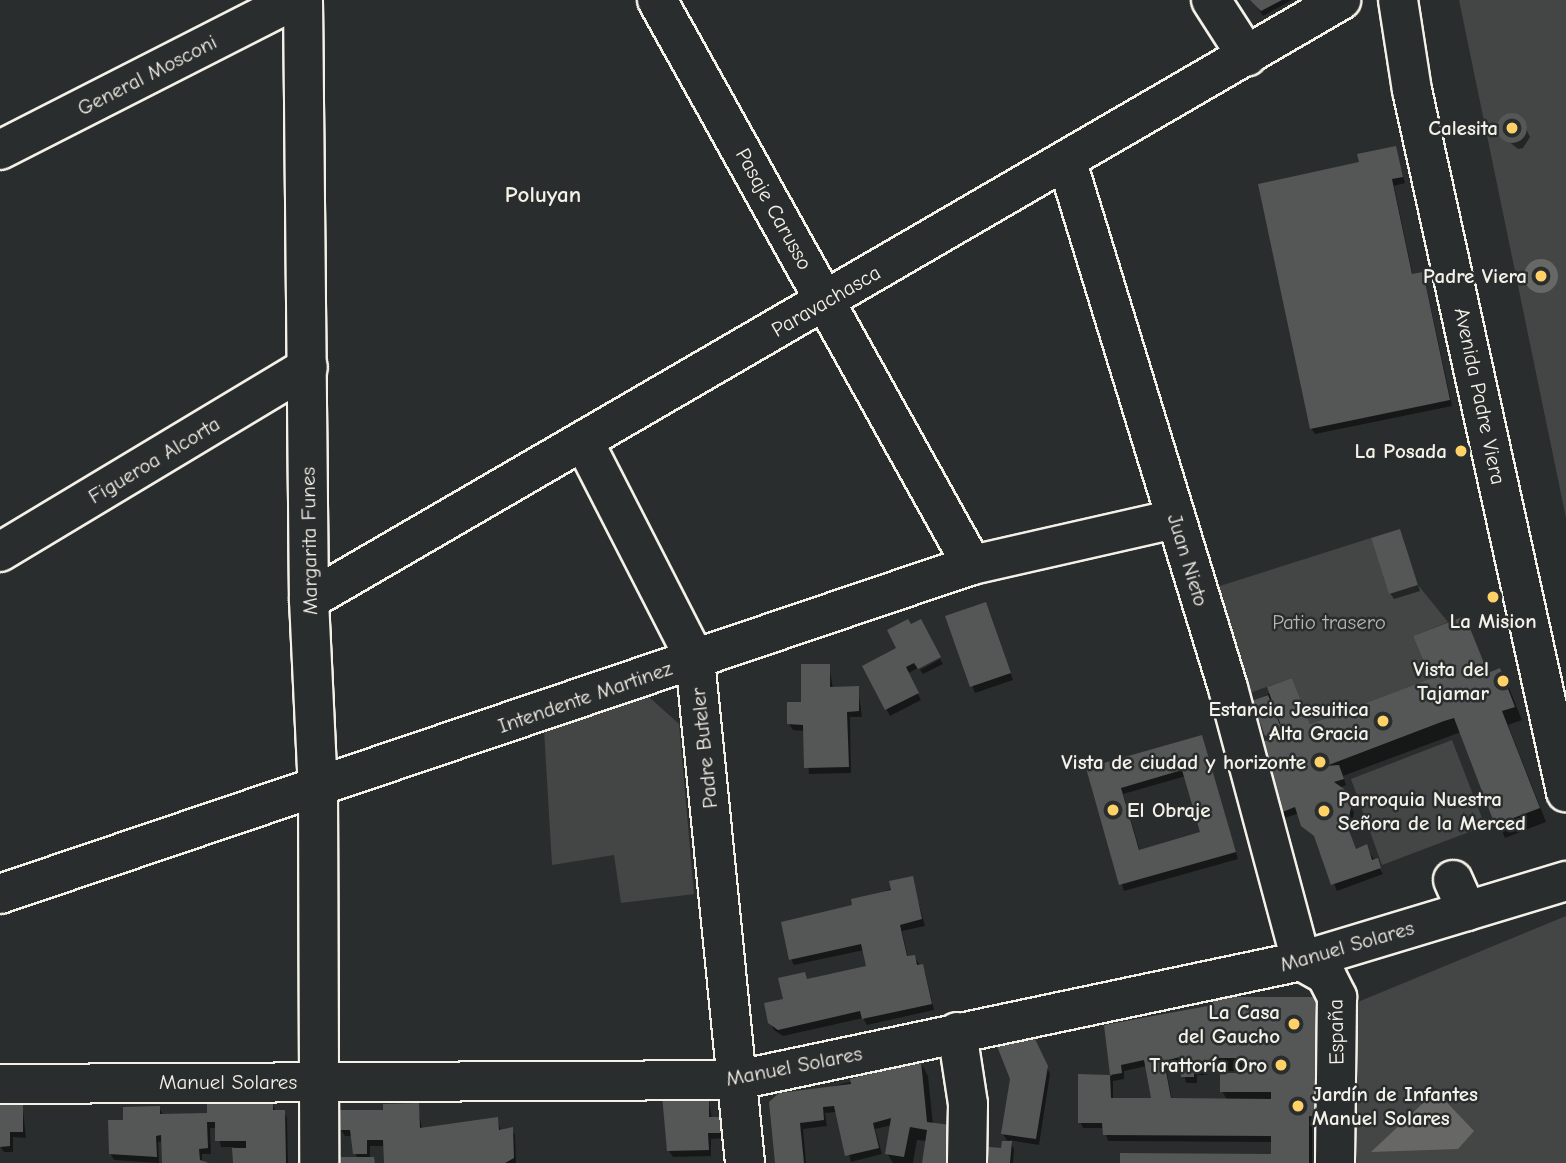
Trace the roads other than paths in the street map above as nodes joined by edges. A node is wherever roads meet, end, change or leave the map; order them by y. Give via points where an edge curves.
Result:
1 (294, 0) edge
2 (303, 0) edge
3 (657, 0) edge
4 (1211, 0) edge
5 (1341, 0) edge
6 (1398, 0) edge
7 (1247, 56) junction
8 (0, 150) edge
9 (1067, 162) junction
10 (826, 301) junction
11 (308, 367) junction
12 (584, 443) junction
13 (1175, 519) junction
14 (0, 552) edge
15 (972, 565) junction
16 (309, 600) junction
17 (695, 659) junction
18 (318, 790) junction
19 (1566, 792) edge
20 (1566, 880) edge
21 (0, 894) edge
22 (1301, 961) junction
23 (957, 1032) junction
24 (738, 1080) junction
25 (319, 1081) junction
26 (0, 1084) edge
27 (319, 1163) edge
28 (745, 1163) edge
29 (968, 1163) edge
30 (1335, 1163) edge

1 - 8 street, General Mosconi
2 - 11 street, Margarita Funes
3 - 10 street, Pasaje Carusso
4 - 7 street
5 - 7 street, Paravachasca
6 - 19 street, Avenida Padre Viera via 1412,90
7 - 9 street, Paravachasca
9 - 10 street, Paravachasca
9 - 13 street, Juan Nieto
10 - 12 street, Paravachasca
10 - 15 street, Pasaje Carusso
11 - 14 street, Figueroa Alcorta
11 - 16 street, Margarita Funes
12 - 16 street, Paravachasca
12 - 17 street, Padre Buteler
13 - 15 street, Intendente Martinez
13 - 22 street, Juan Nieto
15 - 17 street, Intendente Martinez
16 - 18 street, Margarita Funes
17 - 18 street, Intendente Martinez
17 - 24 street, Padre Buteler
18 - 21 street, Intendente Martinez
18 - 25 street, Margarita Funes
20 - 22 street, Manuel Solares via 1460,895
22 - 23 street, Manuel Solares
22 - 30 street, España via 1326,975 1337,997
23 - 24 street, Manuel Solares
23 - 29 street via 968,1104
24 - 25 street, Manuel Solares
24 - 28 street, Padre Buteler
25 - 26 street, Manuel Solares
25 - 27 street, Margarita Funes

